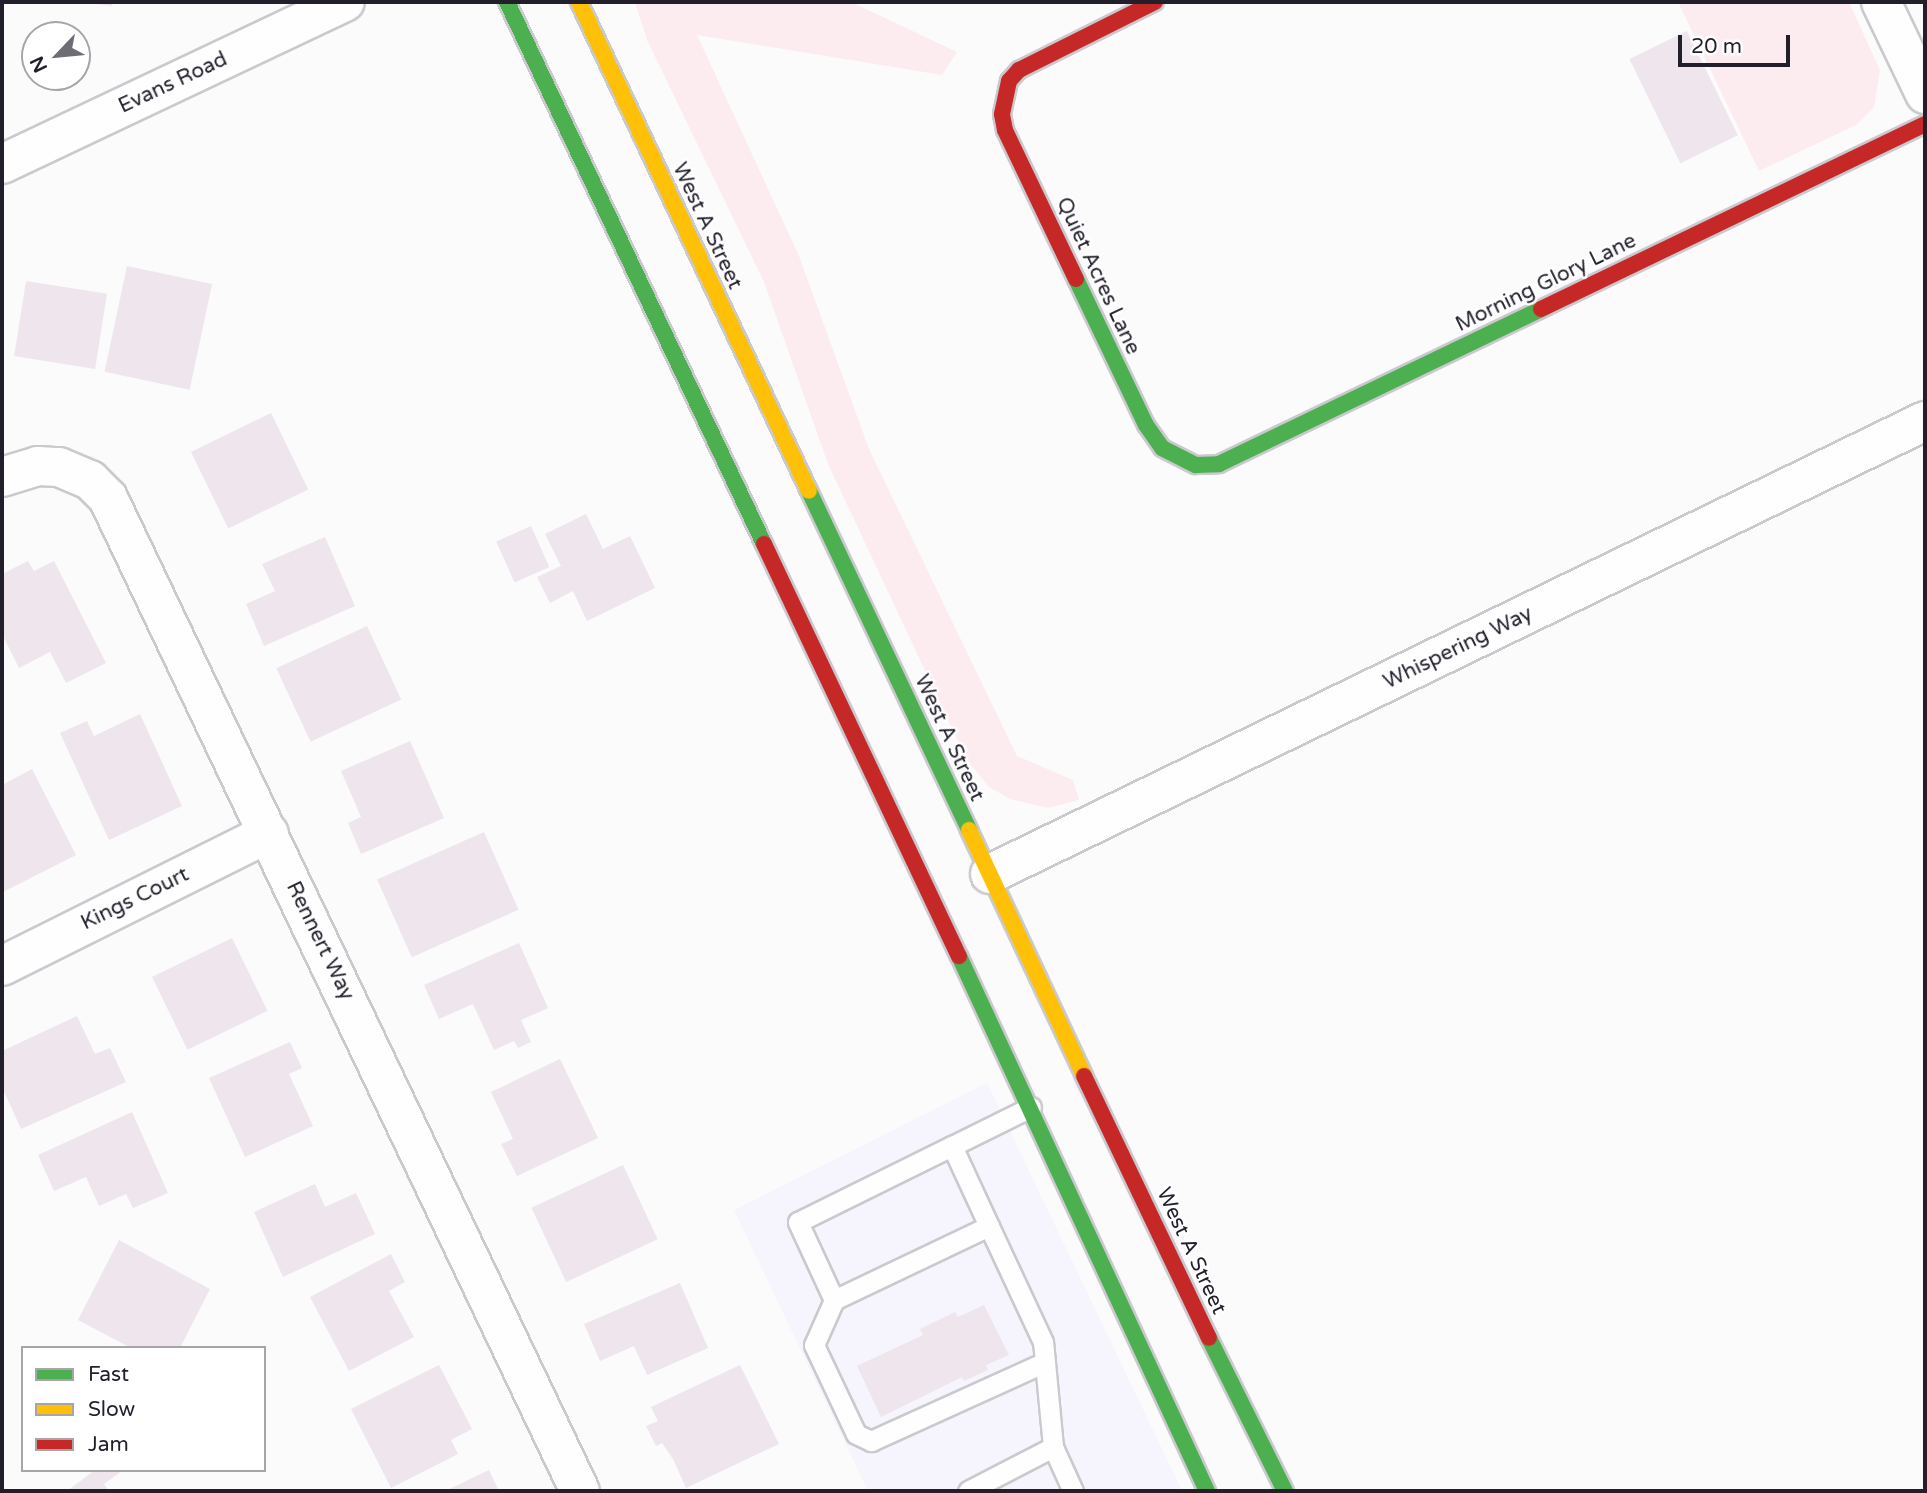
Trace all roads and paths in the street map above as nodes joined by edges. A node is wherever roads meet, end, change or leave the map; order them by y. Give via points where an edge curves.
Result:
1 (345, 2) edge
2 (507, 2) edge
3 (579, 2) edge
4 (1155, 2) edge
5 (1881, 2) edge
6 (1925, 94) edge
7 (1925, 124) edge
8 (2, 164) edge
9 (1925, 421) edge
10 (1182, 460) joint
11 (2, 477) edge
12 (269, 833) junction
13 (990, 874) junction
14 (2, 966) edge
15 (1031, 1107) junction
16 (952, 1146) junction
17 (989, 1226) junction
18 (834, 1300) junction
19 (1045, 1362) junction
20 (1053, 1447) junction
21 (580, 1491) edge
22 (968, 1491) edge
23 (1073, 1491) edge
24 (1207, 1491) edge
25 (1286, 1491) edge

1 - 8 street, Evans Road
2 - 15 main road
3 - 13 main road, West A Street
4 - 10 main road, Quiet Acres Lane via 1028,64 1009,81 1004,95 1005,130 1146,425 1162,448
5 - 6 street
7 - 10 main road, Morning Glory Lane via 1219,464 1208,467
9 - 13 street, Whispering Way
11 - 12 street, Rennert Way via 38,466 59,467 90,480 108,498
12 - 14 street, Kings Court
12 - 21 street, Rennert Way
13 - 25 main road, West A Street via 1173,1264
15 - 16 lane
15 - 24 main road
16 - 17 lane
16 - 18 lane via 798,1222
17 - 18 lane
17 - 19 lane via 1043,1342
18 - 19 lane via 814,1346 856,1434 871,1441
19 - 20 lane
20 - 22 lane
20 - 23 lane

